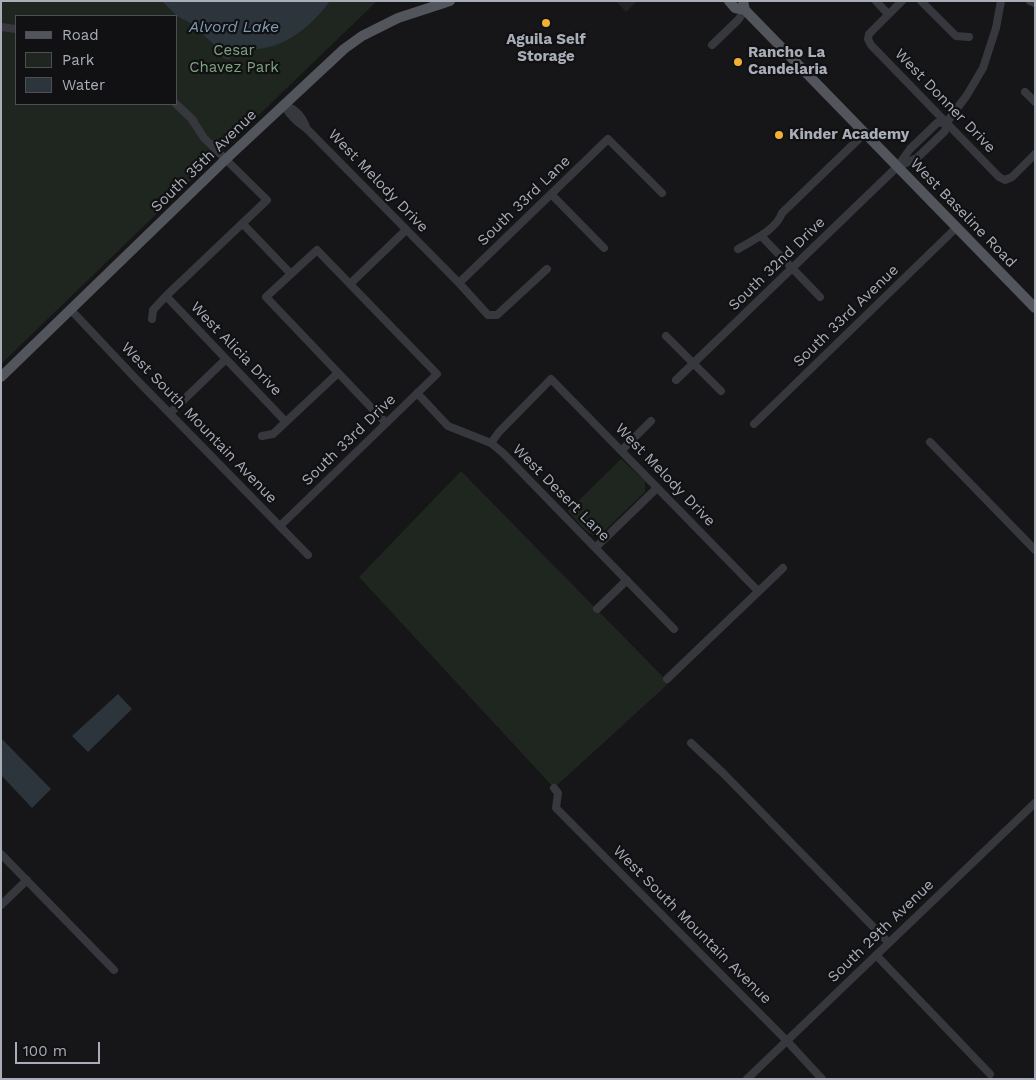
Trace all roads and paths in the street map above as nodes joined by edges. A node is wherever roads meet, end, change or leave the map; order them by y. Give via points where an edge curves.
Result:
1 (450, 1) edge
2 (729, 1) edge
3 (876, 1) edge
4 (902, 1) edge
5 (921, 1) edge
6 (1001, 1) edge
7 (1030, 1) edge
8 (1035, 3) edge
9 (744, 6) edge
10 (888, 14) junction
11 (1, 27) edge
12 (15, 29) edge
13 (969, 37) dead end
14 (712, 46) dead end
15 (1025, 92) dead end
16 (1035, 102) edge
17 (177, 105) edge
18 (284, 105) junction
19 (946, 122) junction
20 (864, 133) junction
21 (925, 135) junction
22 (933, 143) junction
23 (1035, 154) edge
24 (226, 159) junction
25 (898, 167) junction
26 (662, 193) dead end
27 (550, 194) junction
28 (243, 224) junction
29 (956, 228) junction
30 (406, 230) junction
31 (764, 239) dead end
32 (604, 248) dead end
33 (738, 249) dead end
34 (792, 268) junction
35 (547, 269) dead end
36 (291, 274) junction
37 (459, 283) junction
38 (350, 284) junction
39 (166, 296) junction
40 (820, 297) dead end
41 (1035, 308) edge
42 (71, 310) junction
43 (152, 318) dead end
44 (666, 336) dead end
45 (226, 358) junction
46 (693, 363) junction
47 (338, 372) junction
48 (1, 378) edge
49 (676, 380) dead end
50 (721, 391) dead end
51 (417, 393) junction
52 (170, 413) junction
53 (652, 421) dead end
54 (286, 422) junction
55 (386, 423) junction
56 (754, 424) dead end
57 (262, 436) dead end
58 (930, 442) dead end
59 (492, 443) junction
60 (621, 451) junction
61 (657, 488) junction
62 (280, 526) junction
63 (596, 547) junction
64 (1035, 550) edge
65 (308, 555) dead end
66 (783, 568) dead end
67 (627, 580) junction
68 (758, 591) junction
69 (597, 609) dead end
70 (674, 629) dead end
71 (667, 679) dead end
72 (691, 743) dead end
73 (554, 788) dead end
74 (1035, 803) edge
75 (1, 854) edge
76 (27, 880) junction
77 (1, 904) edge
78 (889, 943) junction
79 (876, 955) junction
80 (114, 970) dead end
81 (787, 1041) junction
82 (990, 1074) dead end
83 (747, 1079) edge
84 (822, 1079) edge

1 - 18 main road, South 35th Avenue via 398,18 362,36
2 - 9 main road, West Baseline Road via 736,8
3 - 10 street
4 - 10 street
5 - 13 street via 956,36
6 - 19 street via 983,68
7 - 8 street
9 - 14 street via 738,20
9 - 20 main road, West Baseline Road
10 - 19 street, West Donner Drive via 868,34 871,45
11 - 12 street
15 - 16 street
17 - 24 street
18 - 24 main road, South 35th Avenue
18 - 30 street, West Melody Drive via 302,117 307,128
19 - 21 street via 937,123
19 - 22 street via 945,131
19 - 23 street, West Donner Drive via 1005,180
20 - 25 main road, West Baseline Road
20 - 33 street via 762,235
21 - 22 street
21 - 25 street
22 - 25 street via 917,158
24 - 28 street via 267,200
24 - 42 main road, South 35th Avenue
25 - 29 main road, West Baseline Road
25 - 34 street, South 32nd Drive
26 - 27 street, South 33rd Lane via 608,139
27 - 32 street
27 - 37 street, South 33rd Lane
28 - 36 street
28 - 39 street
29 - 41 main road, West Baseline Road
29 - 56 street, South 33rd Avenue
30 - 37 street, West Melody Drive
30 - 38 street
31 - 34 street
34 - 40 street
34 - 46 street, South 32nd Drive
35 - 37 street, West Melody Drive via 492,316
36 - 38 street via 317,250
36 - 47 street via 266,297
38 - 51 street, South 33rd Drive via 437,374
39 - 43 street via 153,310
39 - 45 street, West Alicia Drive
42 - 48 main road, South 35th Avenue
42 - 52 street, West South Mountain Avenue
44 - 46 street
45 - 52 street
45 - 54 street, West Alicia Drive
46 - 49 street, South 32nd Drive
46 - 50 street
47 - 54 street
47 - 55 street
51 - 55 street, South 33rd Drive
51 - 59 street, West Desert Lane via 448,426
52 - 62 street, West South Mountain Avenue
53 - 60 street
54 - 57 street via 273,434
55 - 62 street, South 33rd Drive
58 - 64 street
59 - 60 street, West Melody Drive via 551,379
59 - 63 street, West Desert Lane
60 - 61 street, West Melody Drive
61 - 63 street
61 - 68 street, West Melody Drive
62 - 65 street, West South Mountain Avenue
63 - 67 street, West Desert Lane
66 - 68 street
67 - 69 street
67 - 70 street, West Desert Lane
68 - 71 street
72 - 78 street
73 - 81 street, West South Mountain Avenue via 558,793 556,808
74 - 78 street, South 29th Avenue
75 - 76 street
76 - 77 street
76 - 80 street
78 - 79 street, South 29th Avenue
79 - 81 street, South 29th Avenue
79 - 82 street
81 - 83 street, South 29th Avenue
81 - 84 street, West South Mountain Avenue

